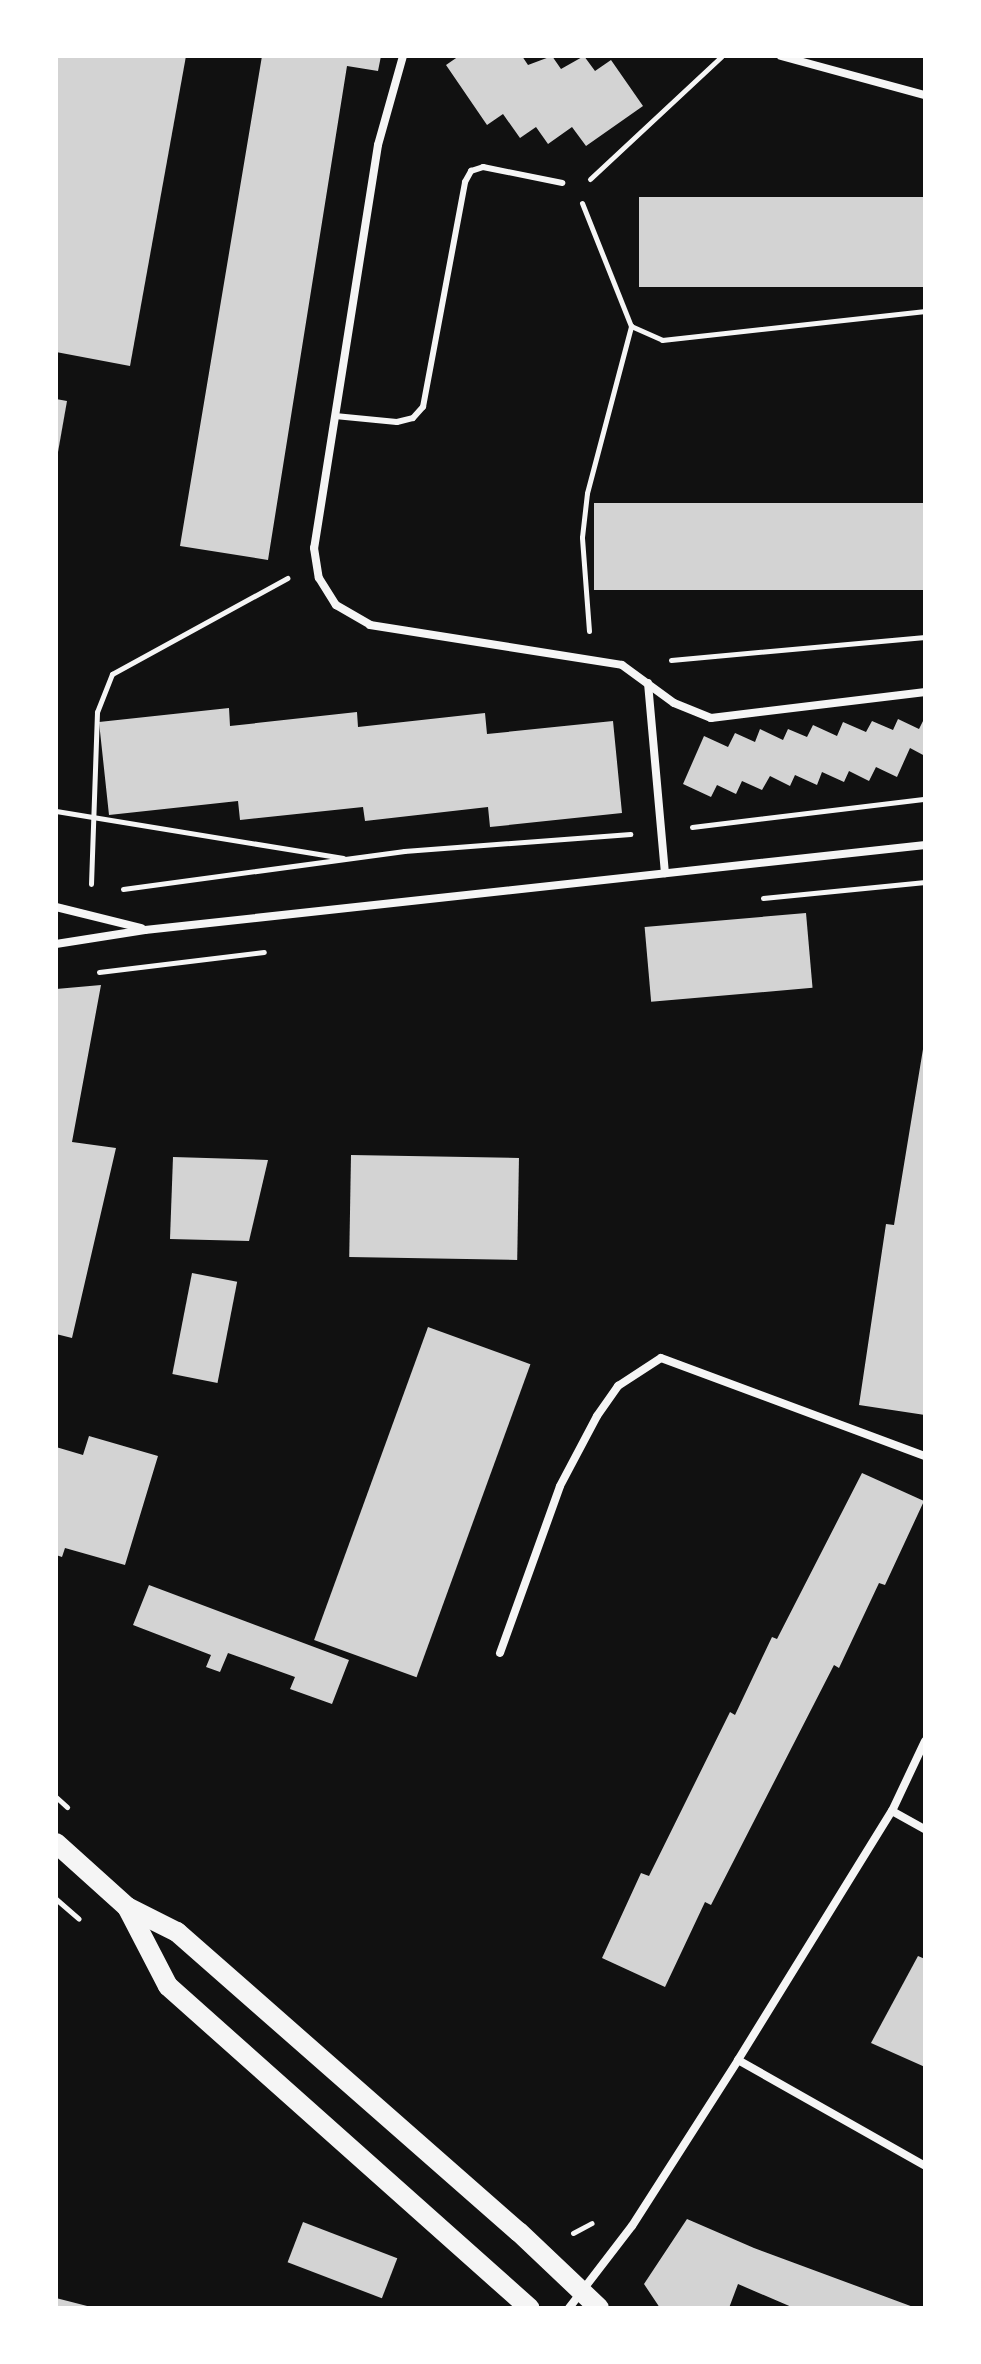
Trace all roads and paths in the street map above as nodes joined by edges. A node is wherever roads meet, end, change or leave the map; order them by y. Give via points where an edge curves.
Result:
1 (403, 56) edge
2 (722, 56) edge
3 (781, 56) edge
4 (925, 95) edge
5 (562, 183) dead end
6 (925, 311) edge
7 (631, 326) junction
8 (335, 416) junction
9 (290, 562) dead end
10 (288, 577) junction
11 (297, 587) dead end
12 (925, 637) edge
13 (590, 656) junction
14 (622, 665) junction
15 (648, 683) junction
16 (925, 692) edge
17 (925, 799) edge
18 (56, 811) edge
19 (96, 817) junction
20 (661, 831) junction
21 (925, 845) edge
22 (348, 859) junction
23 (665, 873) junction
24 (91, 885) dead end
25 (140, 888) dead end
26 (56, 907) edge
27 (145, 930) junction
28 (56, 944) edge
29 (925, 1456) edge
30 (500, 1653) dead end
31 (925, 1741) edge
32 (892, 1811) junction
33 (925, 1829) edge
34 (56, 1843) edge
35 (127, 1907) junction
36 (738, 2060) junction
37 (925, 2166) edge
38 (583, 2291) junction
39 (529, 2308) edge
40 (569, 2308) edge
41 (599, 2308) edge

1 - 8 street via 378,145
2 - 7 path via 578,191
3 - 4 street
5 - 8 lane via 483,167 471,171 423,407 413,418 397,422
6 - 7 path via 662,340
7 - 13 path via 587,493 582,537
8 - 13 street via 314,548 319,578 336,605 370,625
9 - 10 path
10 - 11 path
10 - 19 path via 112,674 97,712
12 - 14 path
13 - 14 street
14 - 15 street
15 - 16 street via 674,703 711,718
15 - 20 street
17 - 20 path
18 - 19 path
19 - 22 path
19 - 24 path
20 - 22 path
20 - 23 street
21 - 23 street
22 - 25 path
23 - 27 street
26 - 27 street
27 - 28 street
29 - 30 street via 661,1358 618,1386 597,1416 560,1486
31 - 32 street
32 - 33 street
32 - 36 street
34 - 35 main road
35 - 38 main road via 177,1932
35 - 39 main road via 168,1986
36 - 37 street
36 - 38 street via 632,2226
38 - 40 street
38 - 41 main road

